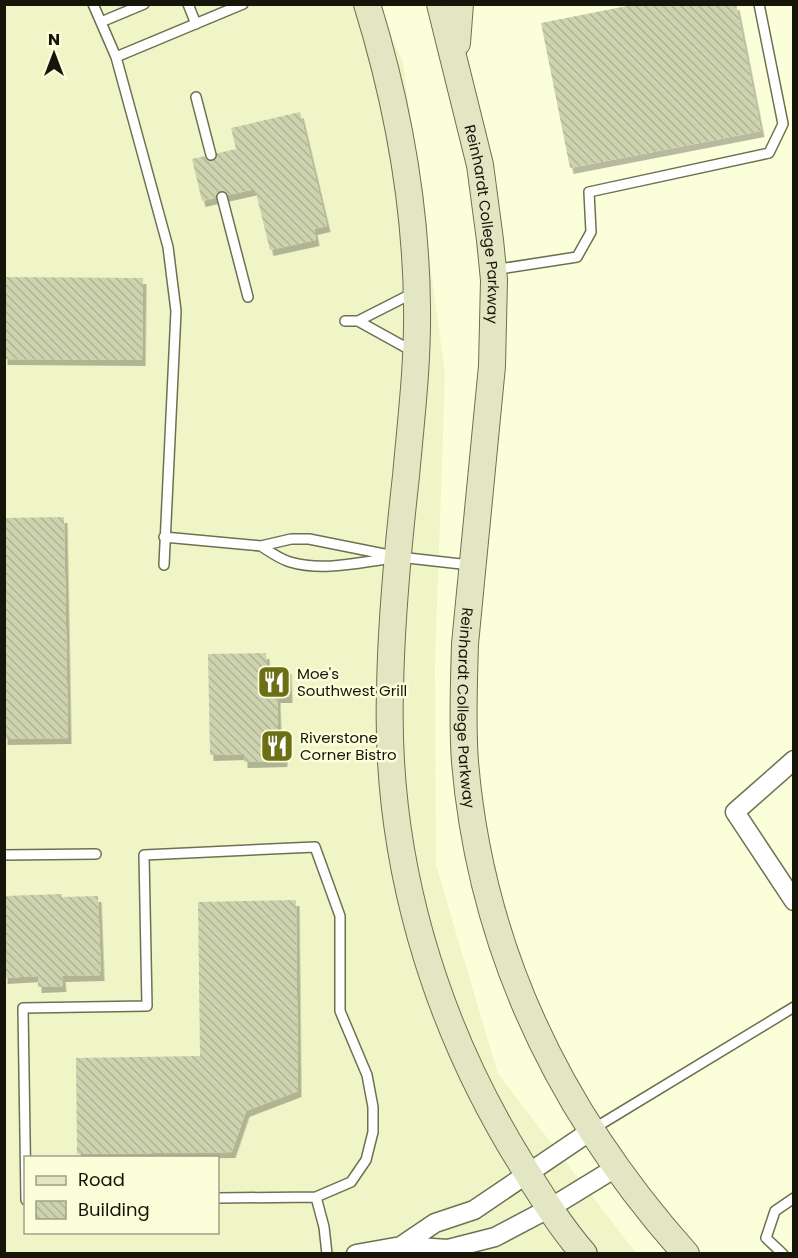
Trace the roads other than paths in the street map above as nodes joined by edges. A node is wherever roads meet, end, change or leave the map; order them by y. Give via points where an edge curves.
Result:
1 (93, 4) edge
2 (144, 4) edge
3 (188, 4) edge
4 (243, 4) edge
5 (367, 4) edge
6 (440, 4) edge
7 (460, 4) edge
8 (759, 4) edge
9 (101, 22) junction
10 (196, 24) junction
11 (116, 57) junction
12 (455, 62) junction
13 (196, 97) dead end
14 (211, 154) dead end
15 (222, 197) dead end
16 (493, 270) junction
17 (417, 291) junction
18 (248, 297) dead end
19 (345, 321) dead end
20 (358, 321) junction
21 (417, 354) junction
22 (165, 537) junction
23 (261, 546) junction
24 (399, 557) junction
25 (473, 565) junction
26 (164, 566) dead end
27 (794, 760) edge
28 (96, 854) dead end
29 (4, 855) edge
30 (794, 901) edge
31 (794, 1007) edge
32 (592, 1130) junction
33 (25, 1156) edge
34 (617, 1167) junction
35 (528, 1173) junction
36 (316, 1197) junction
37 (219, 1198) edge
38 (794, 1198) edge
39 (550, 1208) junction
40 (402, 1246) junction
41 (358, 1253) edge
42 (327, 1254) edge
43 (584, 1254) edge
44 (686, 1254) edge
45 (783, 1254) edge

1 - 9 lane
2 - 9 lane
3 - 10 lane
4 - 10 lane
5 - 17 street via 393,106 412,215
6 - 12 street, Reinhardt College Parkway
7 - 12 street
8 - 16 lane via 783,124 769,153 589,192 591,232 578,257
9 - 11 lane
10 - 11 lane
11 - 22 lane via 168,247 174,288
12 - 16 street, Reinhardt College Parkway via 480,165
13 - 14 lane
15 - 18 lane
16 - 25 street, Reinhardt College Parkway via 492,366
17 - 20 lane
17 - 21 street
19 - 20 lane
20 - 21 lane
21 - 24 street
22 - 23 lane
22 - 26 lane
23 - 24 lane via 309,539
23 - 24 lane via 291,562 322,566
24 - 25 lane
24 - 35 street via 390,691 390,766 408,888 444,1008 470,1069
25 - 32 street, Reinhardt College Parkway via 465,644 464,723 469,797 481,863 503,946 529,1017
27 - 30 street via 735,812
28 - 29 lane
31 - 32 lane
32 - 34 street, Reinhardt College Parkway
32 - 35 street
33 - 36 lane via 23,1008 147,1006 144,855 315,847 340,916 340,1011 367,1075 373,1107 373,1132 366,1160 351,1182
34 - 39 street
34 - 44 street, Reinhardt College Parkway
35 - 39 street
35 - 40 street via 474,1210 435,1223
36 - 37 lane
36 - 42 lane
38 - 45 lane via 775,1210 766,1238
39 - 40 street via 495,1237 448,1249
39 - 43 street
40 - 41 street

